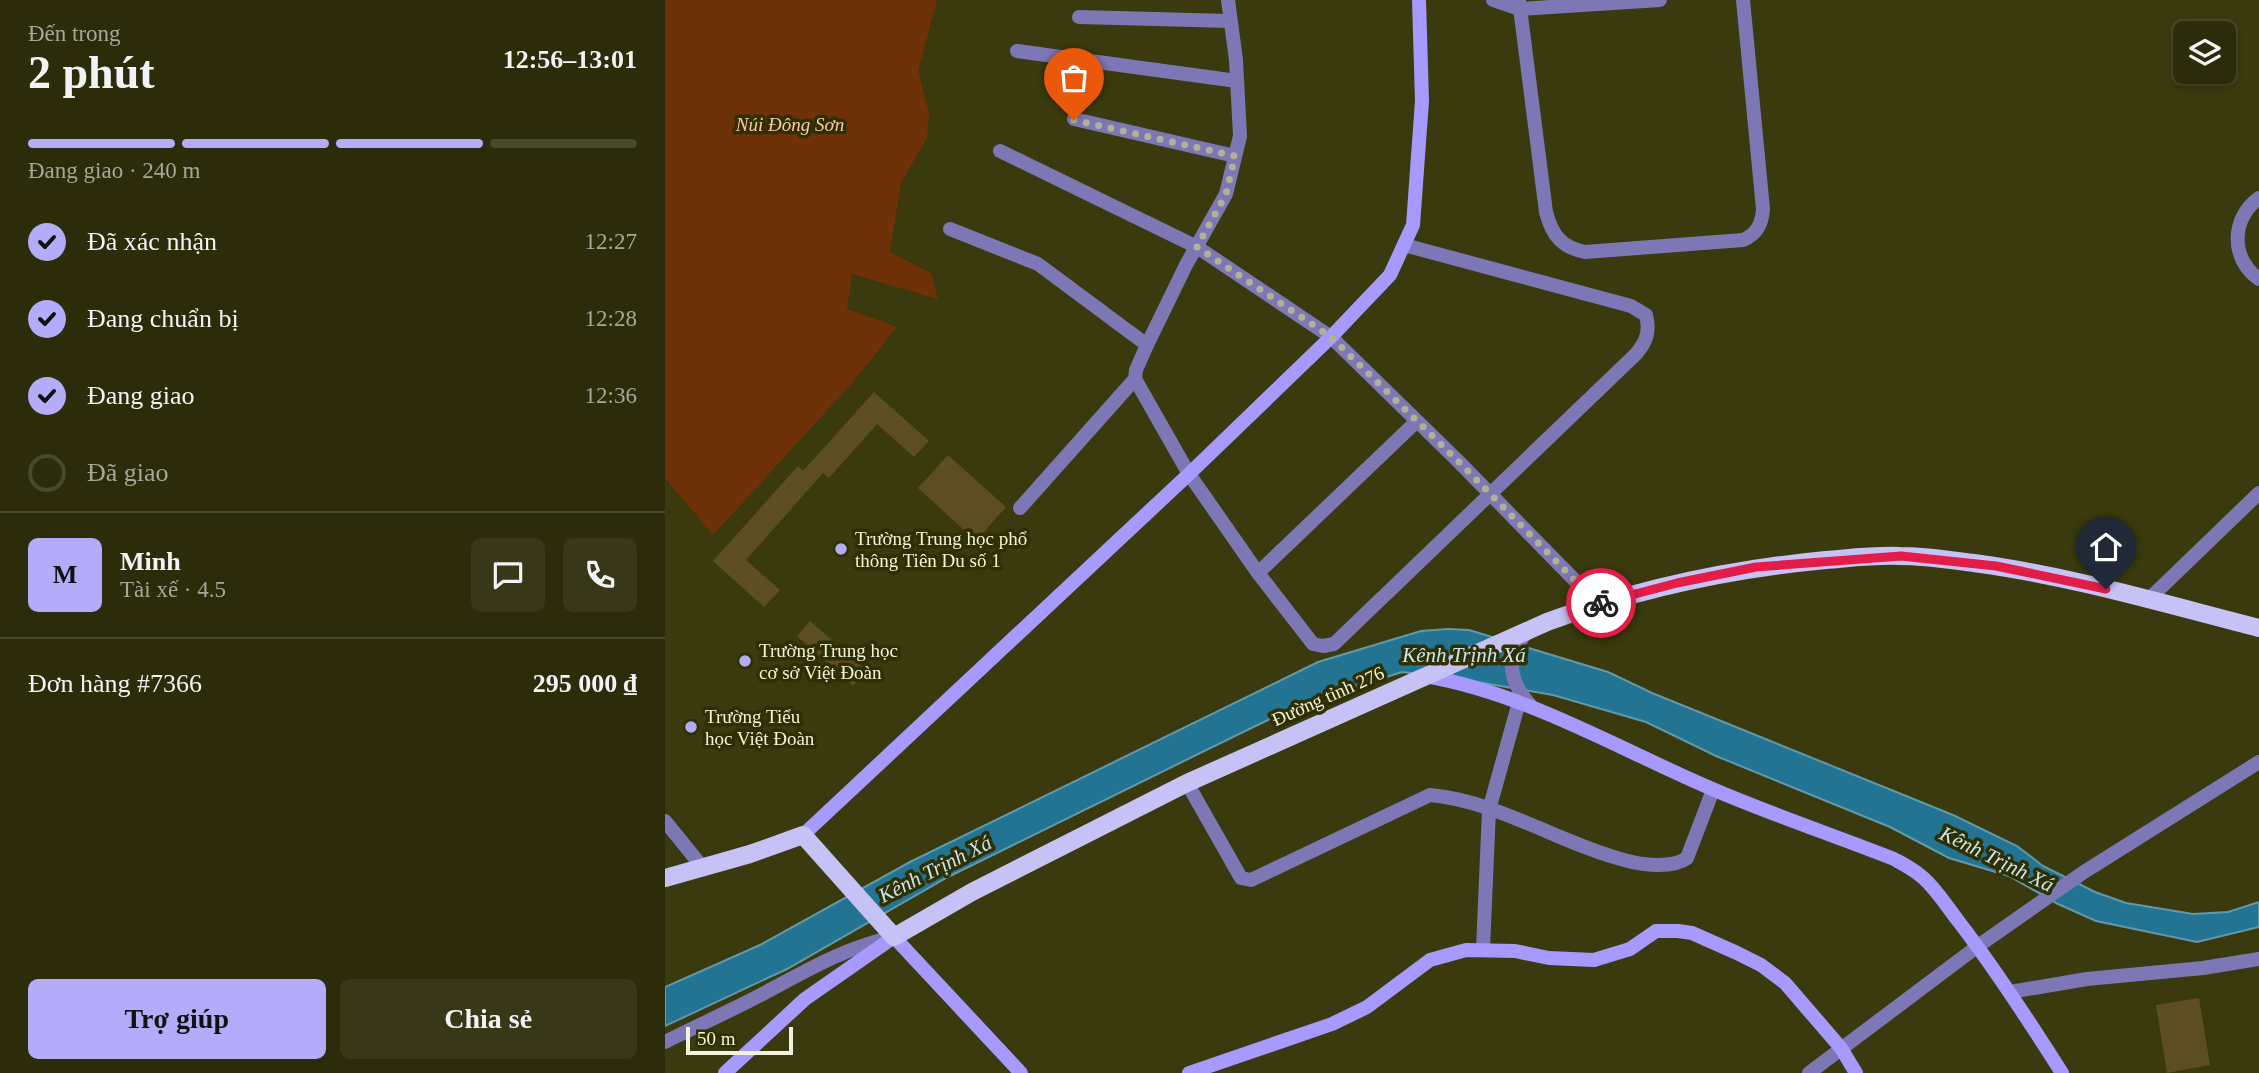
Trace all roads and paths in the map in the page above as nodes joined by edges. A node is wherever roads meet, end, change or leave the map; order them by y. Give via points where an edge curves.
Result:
1 (1228, 0) edge
2 (1419, 0) edge
3 (1493, 0) edge
4 (1660, 0) edge
5 (1743, 0) edge
6 (1519, 5) edge
7 (1080, 17) dead end
8 (1230, 20) junction
9 (1017, 51) dead end
10 (1237, 81) junction
11 (1074, 120) dead end
12 (1000, 151) dead end
13 (1235, 156) junction
14 (2259, 198) edge
15 (950, 229) dead end
16 (1403, 245) junction
17 (1197, 247) junction
18 (2259, 279) edge
19 (1331, 337) junction
20 (1147, 345) junction
21 (1135, 379) junction
22 (1417, 421) junction
23 (1189, 474) junction
24 (2259, 493) edge
25 (1491, 495) junction
26 (1020, 508) dead end
27 (1258, 573) junction
28 (2148, 600) junction
29 (1598, 604) junction
30 (2259, 628) edge
31 (1531, 629) junction
32 (1425, 676) junction
33 (1526, 705) junction
34 (2259, 762) edge
35 (1187, 783) junction
36 (1713, 790) junction
37 (1489, 810) junction
38 (665, 821) edge
39 (803, 835) junction
40 (703, 868) junction
41 (665, 878) edge
42 (894, 937) junction
43 (1978, 946) junction
44 (1483, 949) junction
45 (2259, 959) edge
46 (2010, 992) junction
47 (665, 1042) edge
48 (1841, 1048) junction
49 (725, 1073) edge
50 (1021, 1073) edge
51 (1189, 1073) edge
52 (1809, 1073) edge
53 (1856, 1073) edge
54 (2061, 1073) edge

1 - 8 street
2 - 16 main road via 1422,101 1413,225
3 - 6 street
4 - 6 street
5 - 6 street via 1763,209 1759,228 1743,240 1585,252 1561,243 1549,225
7 - 8 street
8 - 10 street
9 - 10 street
10 - 13 street via 1240,136
11 - 13 street
12 - 17 street
13 - 17 street via 1226,194
14 - 18 street via 2241,218 2237,233 2244,265
15 - 20 street via 1038,264
16 - 19 main road via 1390,275
16 - 25 street via 1631,306 1646,315 1645,343 1636,354
17 - 19 street
17 - 20 street
19 - 22 street
19 - 23 main road
20 - 21 street
21 - 23 street
21 - 26 street
22 - 25 street
22 - 27 street
23 - 27 street
23 - 39 main road
24 - 28 street
25 - 27 street via 1334,644 1313,643
25 - 29 street
28 - 29 main road, Đường tỉnh 276 via 2008,568 1901,556 1756,567
28 - 30 main road, Đường tỉnh 276
29 - 31 main road, Đường tỉnh 276
31 - 32 main road, Đường tỉnh 276
31 - 33 street via 1516,650 1511,671
32 - 33 main road via 1471,685
32 - 35 main road, Đường tỉnh 276
33 - 36 main road
33 - 37 street
34 - 43 street via 2084,872
35 - 37 street via 1241,878 1251,880 1430,795
35 - 42 main road, Đường tỉnh 276 via 972,892
36 - 37 street via 1687,858 1674,865 1624,860
36 - 43 main road via 1907,866 1921,875
37 - 44 street
38 - 40 street
39 - 40 main road
39 - 42 main road
40 - 41 main road
42 - 47 street via 860,945 819,963
42 - 49 main road via 805,999
42 - 50 main road
43 - 46 main road
43 - 48 street
44 - 48 main road via 1594,960 1630,949 1656,931 1692,933 1761,965 1785,983
44 - 51 main road via 1430,960 1367,1007 1332,1024
45 - 46 street
46 - 54 main road
48 - 52 street
48 - 53 main road

